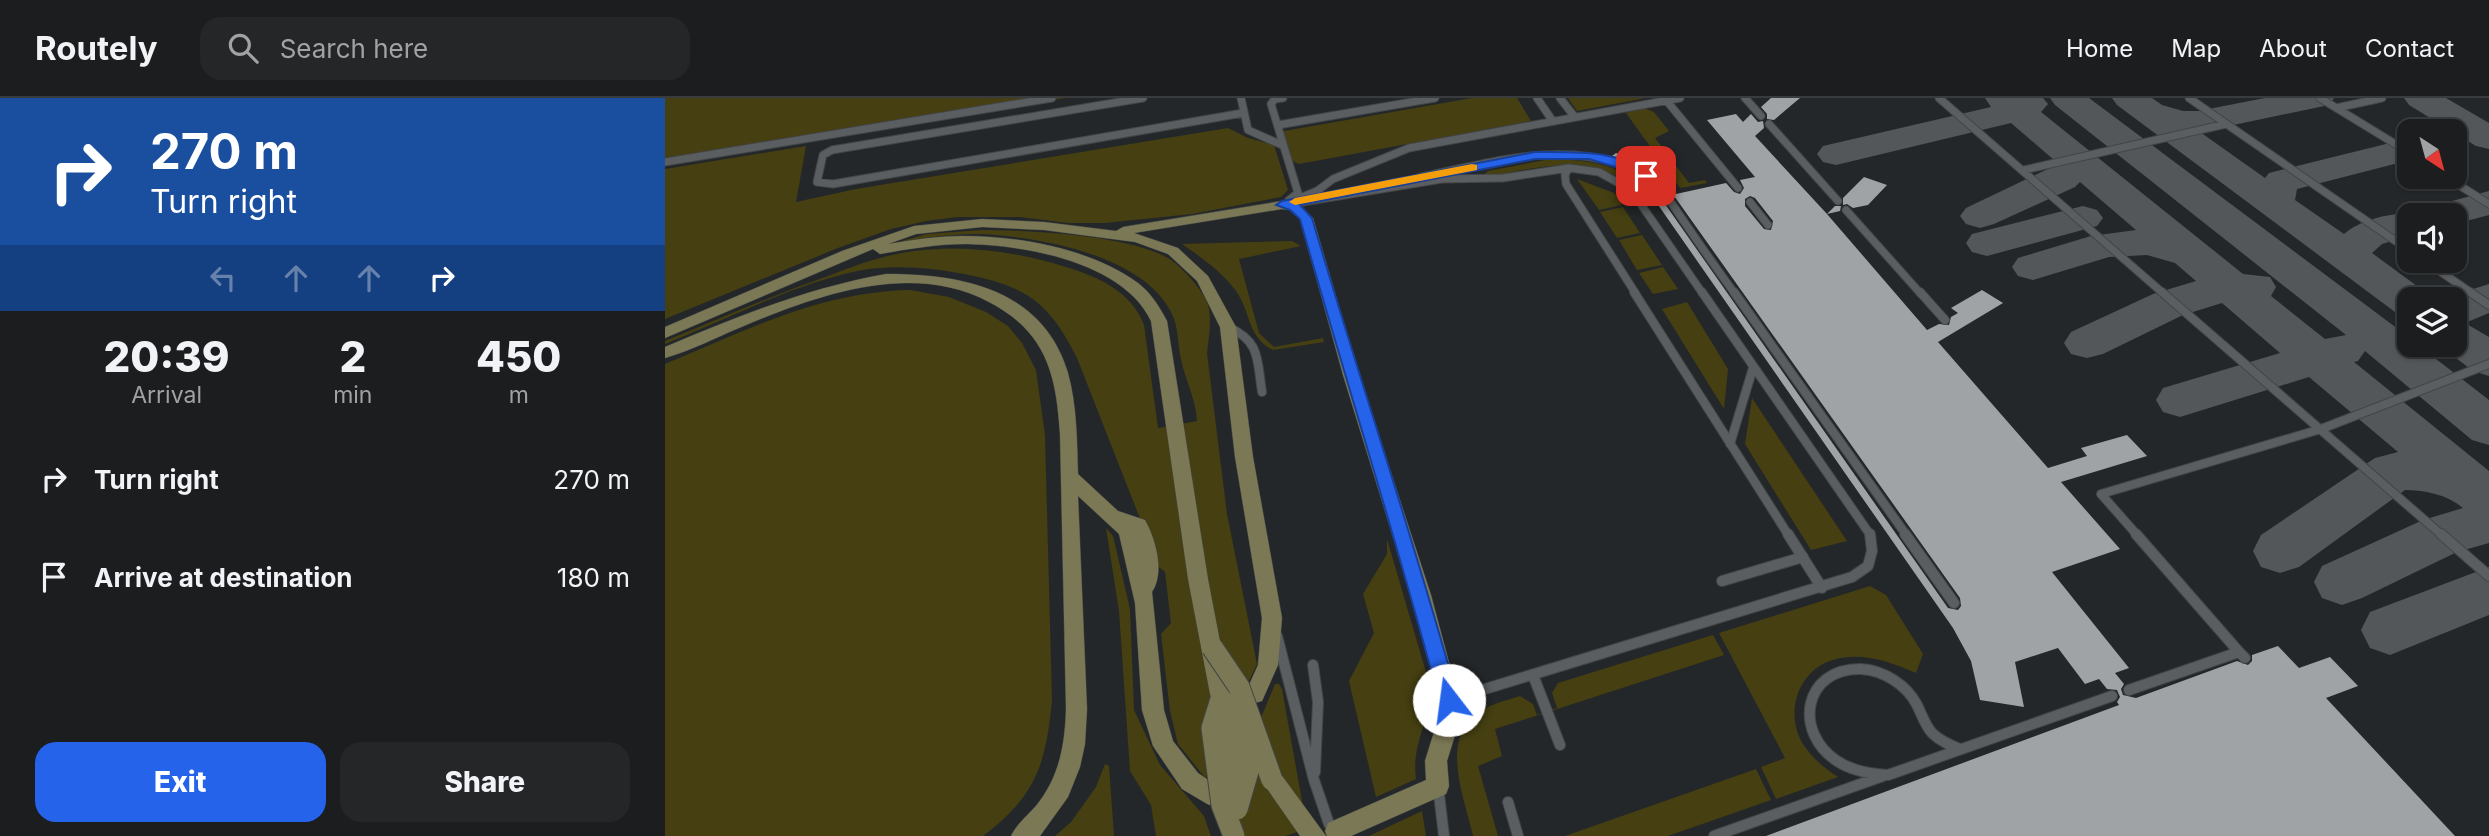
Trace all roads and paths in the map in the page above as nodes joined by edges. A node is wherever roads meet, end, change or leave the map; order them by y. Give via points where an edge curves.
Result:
1 (1052, 98) edge
2 (1143, 98) edge
3 (1241, 98) edge
4 (1283, 98) edge
5 (1435, 98) edge
6 (1537, 98) edge
7 (1560, 98) edge
8 (1678, 98) edge
9 (1745, 98) edge
10 (1939, 98) edge
11 (2189, 98) edge
12 (2320, 98) edge
13 (2382, 98) edge
14 (1666, 100) junction
15 (2336, 108) junction
16 (1243, 113) junction
17 (1574, 116) junction
18 (1761, 116) dead end
19 (1552, 120) junction
20 (1769, 124) dead end
21 (2226, 124) junction
22 (1278, 125) junction
23 (1282, 145) junction
24 (2397, 145) edge
25 (665, 162) edge
26 (1569, 168) junction
27 (2024, 170) junction
28 (1738, 188) dead end
29 (2465, 189) edge
30 (1838, 201) dead end
31 (1750, 202) dead end
32 (2489, 204) edge
33 (1282, 205) junction
34 (1846, 210) dead end
35 (1768, 225) dead end
36 (1105, 233) junction
37 (2397, 242) edge
38 (2442, 273) edge
39 (797, 278) junction
40 (2489, 305) edge
41 (1945, 320) dead end
42 (1228, 327) junction
43 (665, 333) edge
44 (665, 353) edge
45 (2489, 364) edge
46 (1753, 368) junction
47 (1262, 393) dead end
48 (2321, 429) junction
49 (1730, 444) junction
50 (1068, 476) junction
51 (1803, 556) junction
52 (2489, 576) edge
53 (1722, 581) dead end
54 (1822, 588) junction
55 (1954, 603) dead end
56 (1272, 618) junction
57 (1212, 648) junction
58 (1313, 665) dead end
59 (1533, 675) junction
60 (2129, 690) dead end
61 (1255, 694) dead end
62 (2112, 696) dead end
63 (1221, 699) junction
64 (1449, 700) junction
65 (1560, 745) dead end
66 (1960, 749) junction
67 (1888, 775) junction
68 (1314, 780) junction
69 (1438, 786) junction
70 (1209, 794) dead end
71 (1508, 802) dead end
72 (1327, 830) edge
73 (1023, 836) edge
74 (1234, 836) edge
75 (1444, 836) edge
76 (1518, 836) edge
77 (1714, 836) edge

1 - 25 lane
2 - 16 lane via 832,150 824,155 817,182 833,184
3 - 16 lane
4 - 22 lane via 1271,104
5 - 22 lane
6 - 19 lane
7 - 17 lane
8 - 14 lane
9 - 18 lane
10 - 27 lane
11 - 21 lane
12 - 15 lane
13 - 15 lane
14 - 17 lane
14 - 28 lane
15 - 24 lane
16 - 23 lane via 1248,130
17 - 19 lane
19 - 33 lane via 1409,148
20 - 30 lane
21 - 27 lane
21 - 37 lane
22 - 23 lane
23 - 33 lane via 1298,193
26 - 33 lane via 1386,187
26 - 46 lane via 1601,173 1631,190
26 - 49 lane via 1566,184
27 - 48 lane
29 - 32 lane
31 - 35 lane
33 - 36 street
33 - 55 lane via 1535,155 1589,155 1646,176 1662,191
33 - 64 street via 1294,207 1306,218
34 - 41 lane
36 - 39 street via 982,223 914,230
36 - 42 street via 1137,237 1173,251 1203,279
38 - 40 lane
39 - 43 street
39 - 57 street via 870,252 931,242 1002,242 1089,264 1131,285 1149,302 1159,321
42 - 47 lane via 1250,342
42 - 56 street via 1244,457
44 - 50 street via 781,305 840,287 905,278 969,288 1017,310 1048,345 1062,386
45 - 48 lane
46 - 49 lane
46 - 54 lane via 1871,536 1868,566
48 - 52 lane
48 - 60 lane via 2101,494 2242,655
49 - 51 lane
50 - 70 street via 1127,531 1145,603 1153,710 1164,746 1190,782
50 - 73 street via 1077,729 1064,782
51 - 53 lane
51 - 54 lane
54 - 59 lane
56 - 61 street via 1268,665
56 - 68 lane
57 - 63 street
57 - 72 street, bridge via 1239,687 1272,780
58 - 68 lane via 1318,702
59 - 64 lane
59 - 65 lane
62 - 66 lane
63 - 74 street, bridge via 1237,809
63 - 74 street, bridge via 1212,728 1222,805
64 - 69 street via 1436,761
66 - 67 lane
66 - 67 lane via 1944,744 1932,733 1916,702 1901,685 1881,673 1859,668 1838,671 1821,681 1810,697 1808,716 1814,737 1850,769
67 - 77 lane
68 - 72 lane
69 - 72 street
69 - 75 lane
71 - 76 lane

